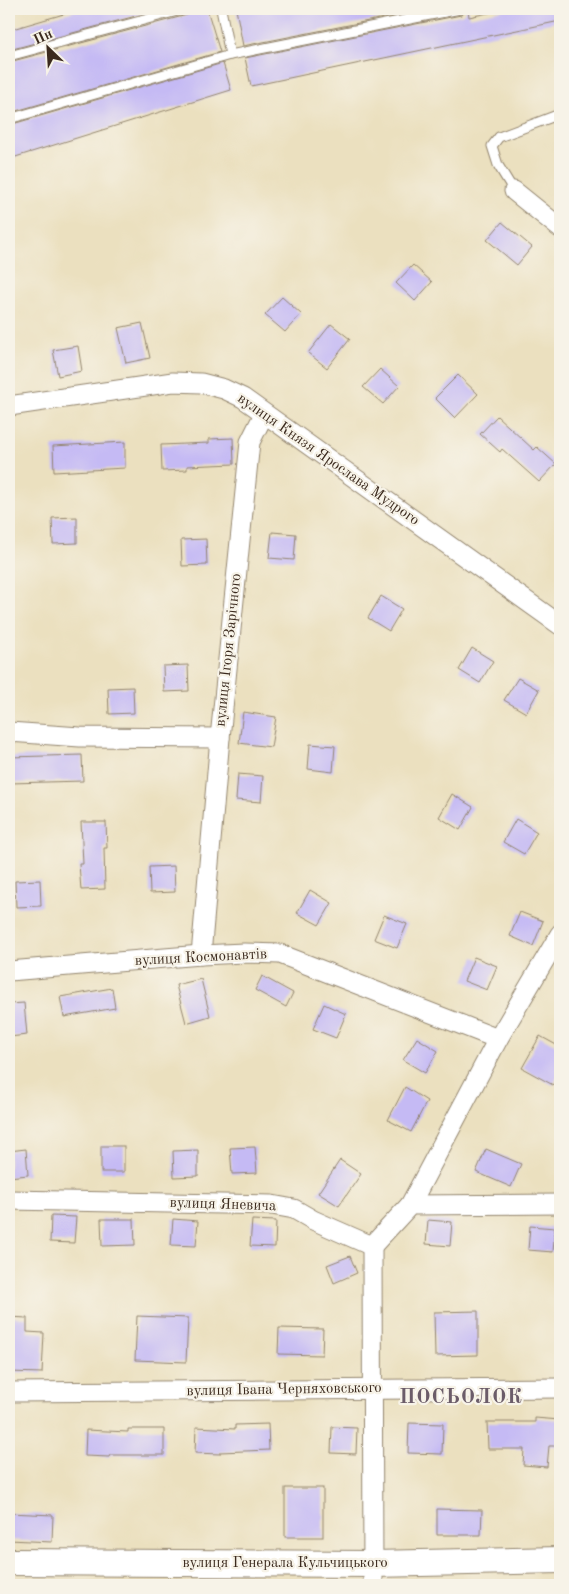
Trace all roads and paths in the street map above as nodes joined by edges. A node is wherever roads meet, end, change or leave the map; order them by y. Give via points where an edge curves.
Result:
1 (185, 9) edge
2 (221, 9) edge
3 (460, 9) edge
4 (445, 10) edge
5 (230, 55) junction
6 (9, 56) edge
7 (560, 114) edge
8 (9, 119) edge
9 (514, 191) joint
10 (560, 228) edge
11 (9, 406) edge
12 (264, 414) junction
13 (560, 625) edge
14 (9, 732) edge
15 (220, 738) junction
16 (560, 934) edge
17 (201, 955) junction
18 (9, 970) edge
19 (498, 1038) junction
20 (9, 1200) edge
21 (560, 1204) edge
22 (410, 1205) junction
23 (372, 1246) junction
24 (560, 1388) edge
25 (372, 1389) junction
26 (9, 1392) edge
27 (560, 1560) edge
28 (9, 1562) edge
29 (373, 1574) edge

1 - 6 lane
2 - 5 lane
3 - 4 lane
4 - 5 lane
5 - 8 lane
7 - 9 lane via 500,137 492,146 498,165
9 - 10 street
11 - 12 street, вулиця Князя Ярослава Мудрого via 173,382 202,383 224,389
12 - 13 street, вулиця Князя Ярослава Мудрого
12 - 15 street, вулиця Ігоря Зарічного via 250,442
14 - 15 street, вулиця Ігоря Зарічного via 80,738
15 - 17 street
16 - 19 street
17 - 18 street, вулиця Космонавтів
17 - 19 street, вулиця Космонавтів via 280,954
19 - 22 street
20 - 23 street, вулиця Яневича via 272,1205 294,1209
21 - 22 street
22 - 23 street
23 - 25 street
24 - 25 street, вулиця Івана Черняховського
25 - 26 street, вулиця Івана Черняховського
25 - 29 street
27 - 29 street, вулиця Генерала Кульчицького
28 - 29 street, вулиця Генерала Кульчицького

